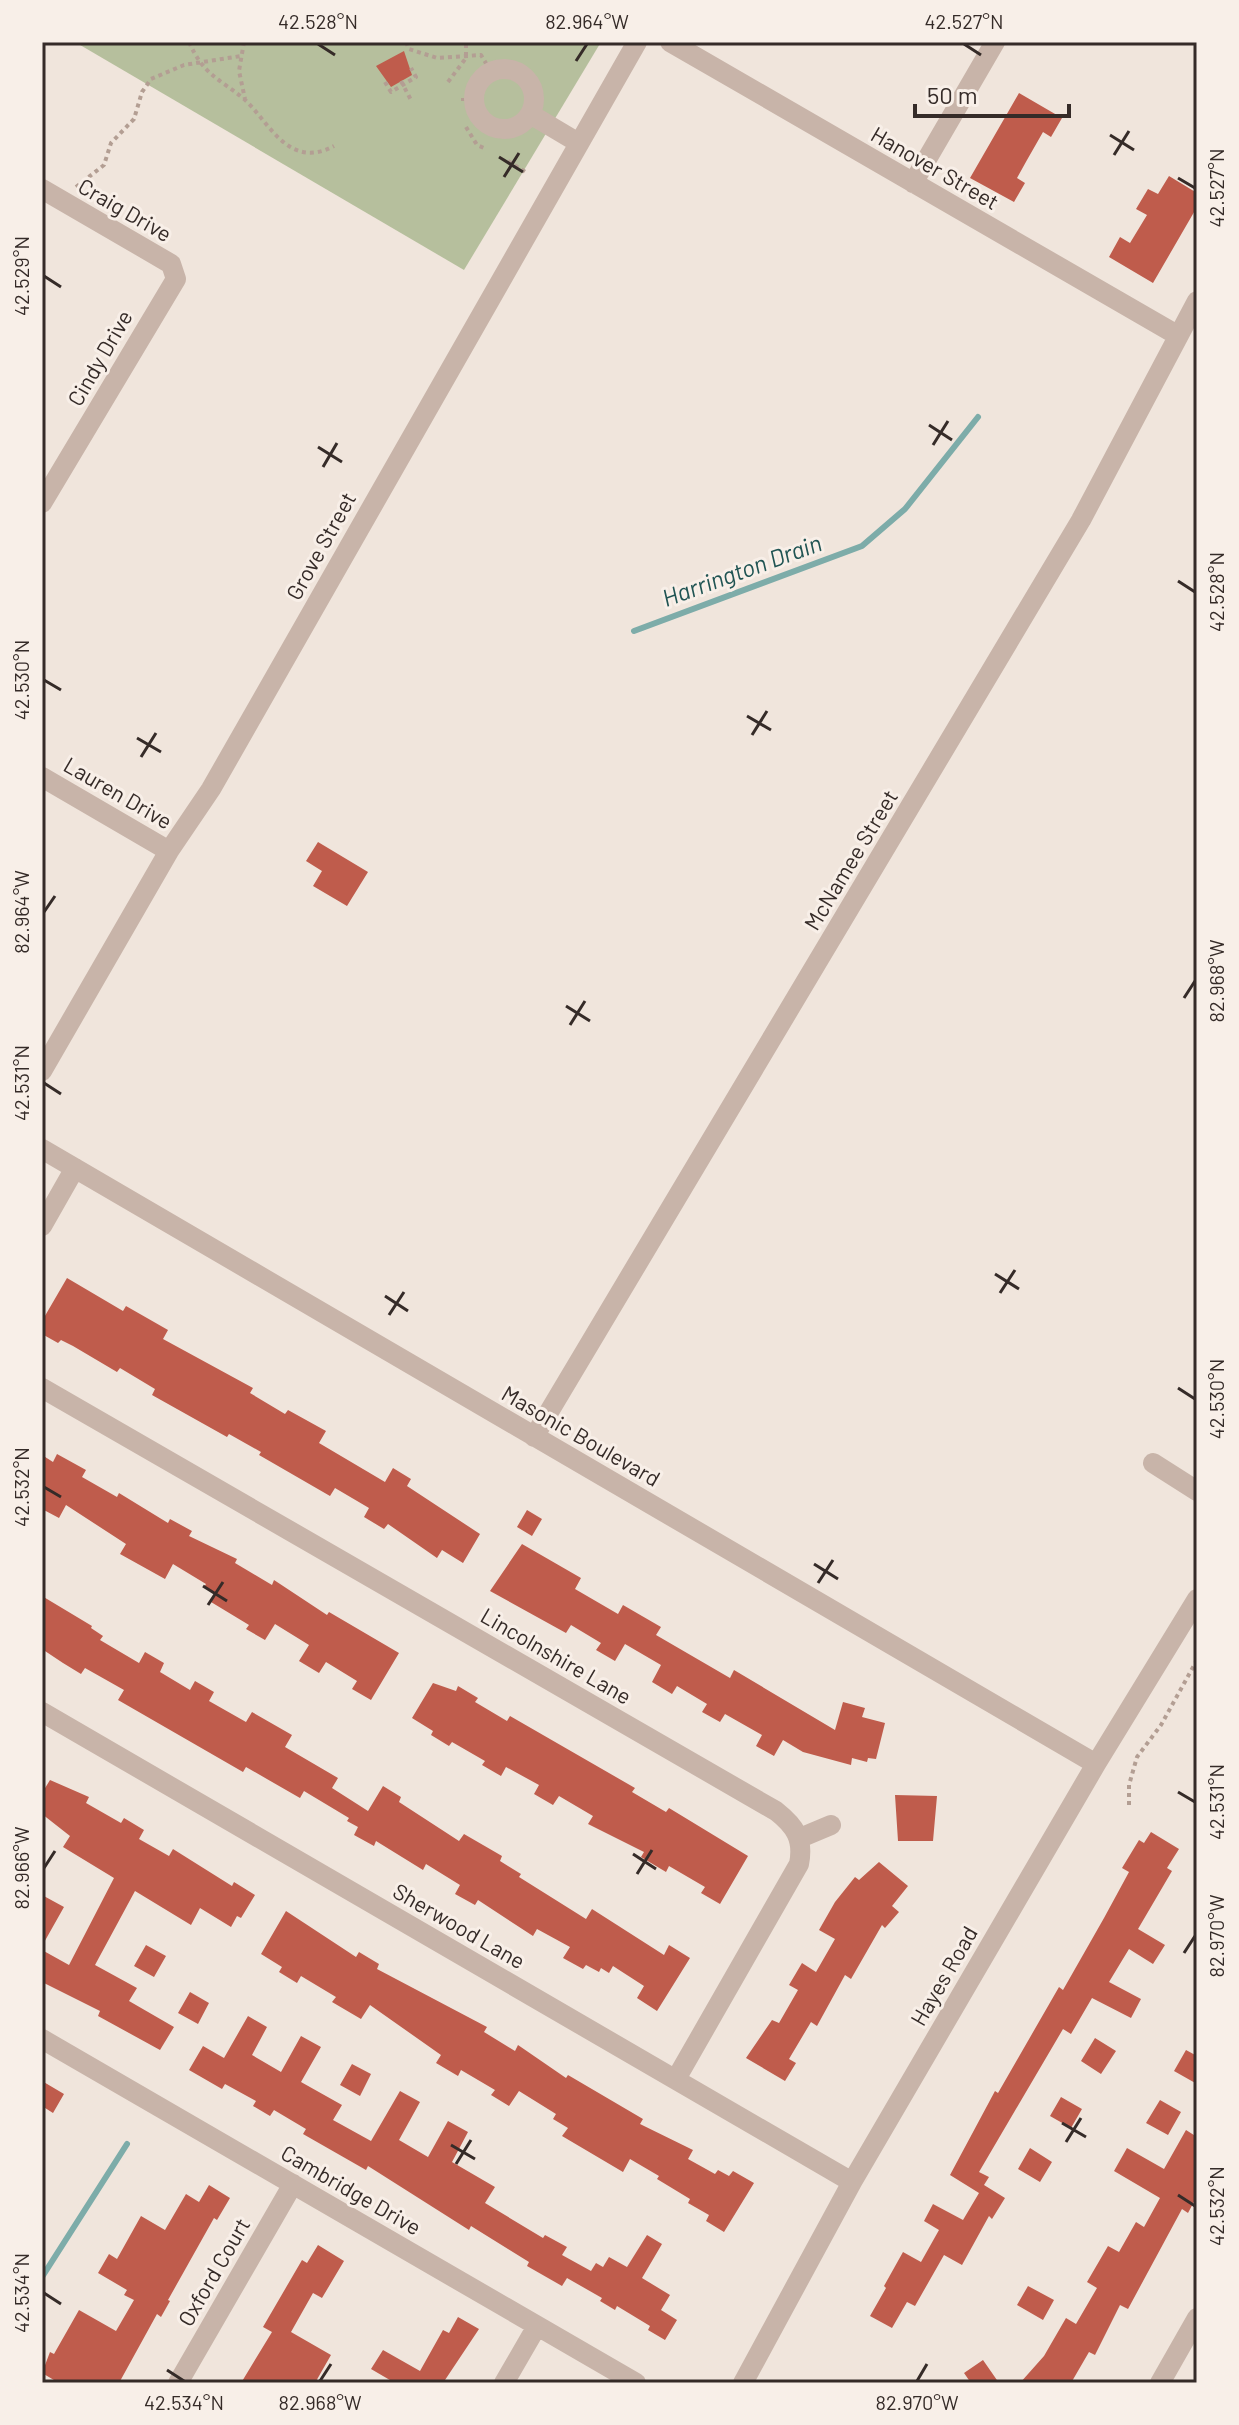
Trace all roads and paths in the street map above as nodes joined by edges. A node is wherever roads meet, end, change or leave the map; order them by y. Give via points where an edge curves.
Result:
1 (189, 42) edge
2 (244, 42) edge
3 (406, 42) edge
4 (466, 42) edge
5 (637, 42) edge
6 (670, 42) edge
7 (995, 42) edge
8 (241, 56) junction
9 (466, 58) junction
10 (200, 62) junction
11 (487, 65) dead end
12 (411, 68) dead end
13 (385, 82) dead end
14 (448, 82) dead end
15 (402, 83) junction
16 (245, 99) junction
17 (412, 102) dead end
18 (530, 114) dead end
19 (466, 127) dead end
20 (577, 142) junction
21 (334, 146) dead end
22 (484, 148) dead end
23 (508, 161) dead end
24 (527, 173) dead end
25 (913, 183) junction
26 (42, 189) edge
27 (66, 203) junction
28 (176, 279) joint
29 (1197, 301) edge
30 (1177, 335) junction
31 (42, 503) edge
32 (42, 777) edge
33 (169, 851) junction
34 (42, 1071) edge
35 (42, 1149) edge
36 (75, 1168) junction
37 (42, 1226) edge
38 (42, 1388) edge
39 (534, 1437) junction
40 (1153, 1463) dead end
41 (1197, 1491) edge
42 (1197, 1599) edge
43 (1197, 1660) edge
44 (42, 1712) edge
45 (1096, 1764) junction
46 (1129, 1805) dead end
47 (831, 1825) dead end
48 (800, 1838) junction
49 (42, 2039) edge
50 (676, 2079) junction
51 (852, 2182) junction
52 (293, 2184) junction
53 (1197, 2318) edge
54 (537, 2326) junction
55 (178, 2383) edge
56 (504, 2383) edge
57 (636, 2383) edge
58 (743, 2383) edge
59 (1161, 2383) edge

1 - 10 path
2 - 8 path
3 - 9 path via 409,49 437,58
4 - 9 path
5 - 20 street, Grove Street
6 - 25 street, Hanover Street
7 - 25 street
8 - 10 path
8 - 16 path
9 - 11 path via 481,55
9 - 14 path
10 - 16 path via 222,86
10 - 27 path via 151,79 134,119 111,143 104,165 78,183
12 - 15 path via 416,77
13 - 15 path via 391,92
15 - 17 path
16 - 21 path via 266,128 294,148 311,152
18 - 20 street
19 - 22 path
20 - 33 street, Grove Street via 211,789
23 - 24 path
25 - 30 street, Hanover Street
26 - 27 street, Craig Drive
27 - 28 street, Craig Drive via 171,264
28 - 31 street, Cindy Drive
29 - 30 street, McNamee Street
30 - 39 street, McNamee Street via 1081,520
32 - 33 street, Lauren Drive
33 - 34 street, Grove Street
35 - 36 street, Masonic Boulevard
36 - 37 street
36 - 39 street, Masonic Boulevard
38 - 48 street, Lincolnshire Lane via 776,1811
39 - 45 street, Masonic Boulevard
40 - 41 street
42 - 45 street, Hayes Road
43 - 46 path via 1137,1757
44 - 50 street, Sherwood Lane
45 - 51 street, Hayes Road
47 - 48 street
48 - 50 street via 799,1864
49 - 52 street, Cambridge Drive
50 - 51 street, Sherwood Lane
51 - 58 street, Hayes Road
52 - 54 street, Cambridge Drive
52 - 55 street, Oxford Court
53 - 59 street
54 - 56 street
54 - 57 street, Cambridge Drive

